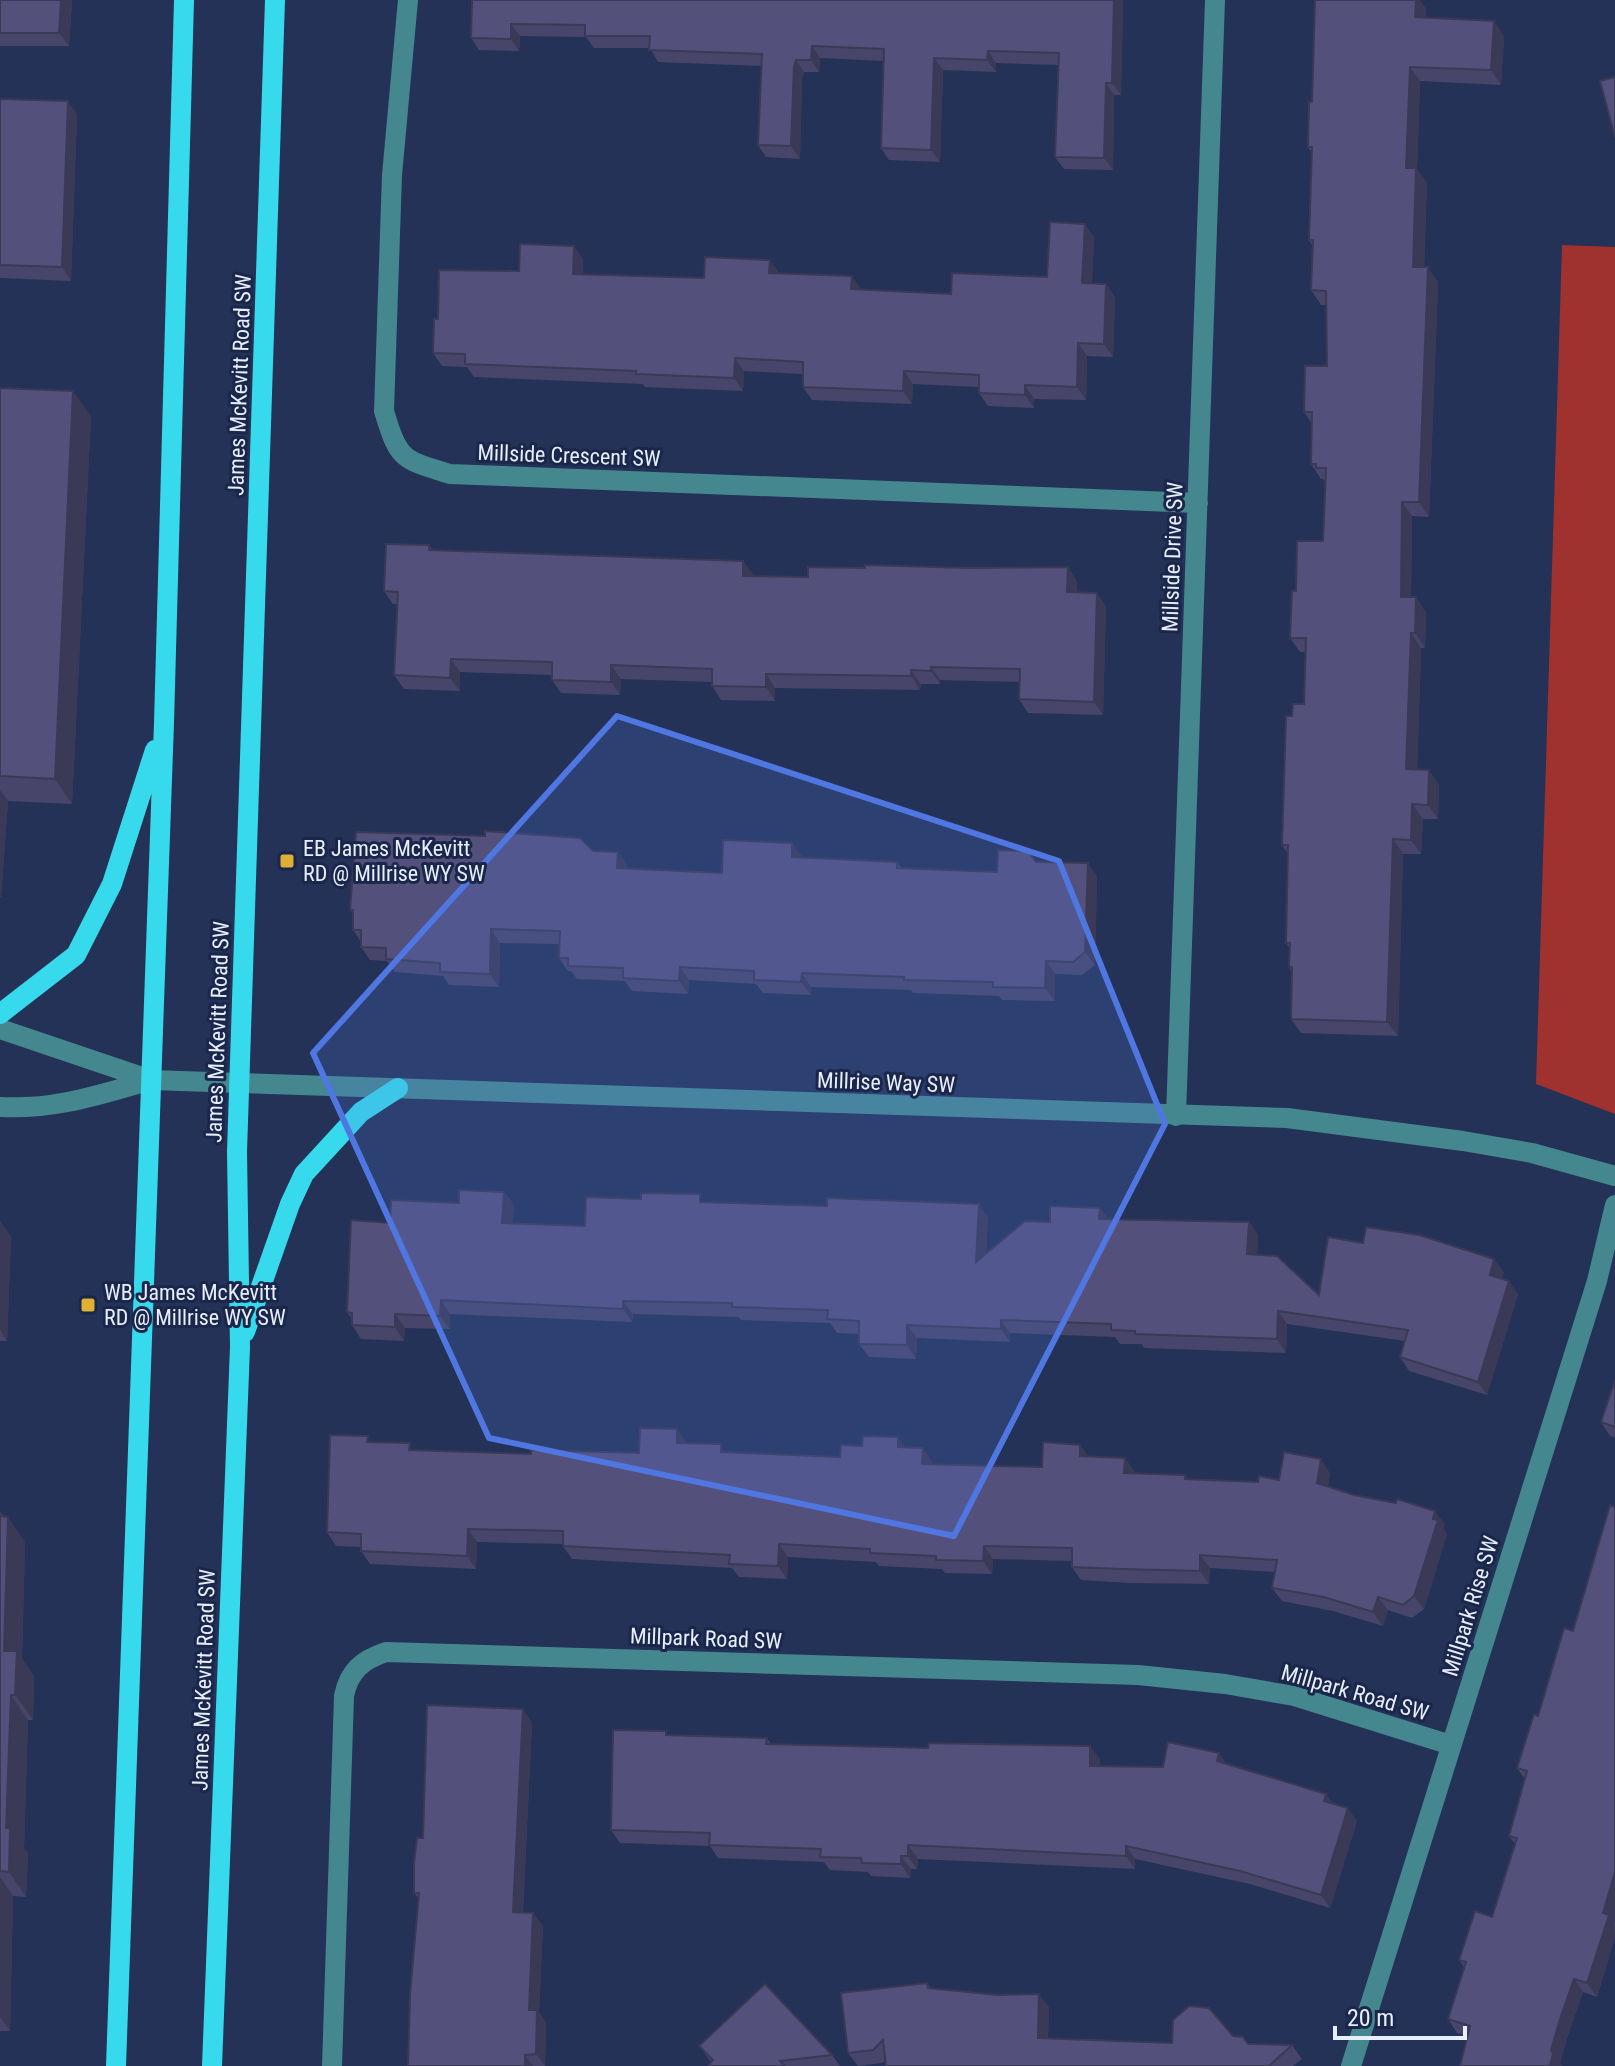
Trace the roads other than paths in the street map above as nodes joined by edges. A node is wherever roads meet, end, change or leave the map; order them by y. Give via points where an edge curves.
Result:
1 (184, 0) edge
2 (275, 0) edge
3 (408, 0) edge
4 (1215, 0) edge
5 (1198, 503) junction
6 (164, 723) junction
7 (0, 1014) edge
8 (0, 1029) edge
9 (151, 1080) junction
10 (240, 1083) junction
11 (398, 1088) junction
12 (0, 1107) edge
13 (1176, 1116) junction
14 (1615, 1176) edge
15 (1615, 1205) edge
16 (240, 1347) junction
17 (1451, 1745) junction
18 (116, 2066) edge
19 (212, 2066) edge
20 (332, 2066) edge
21 (1351, 2066) edge

1 - 6 main road
2 - 10 main road, James McKevitt Road SW
3 - 5 street, Millside Crescent SW via 392,175 384,411 401,455 450,474
4 - 5 street, Millside Drive SW
5 - 13 street, Millside Drive SW
6 - 7 main road via 112,884 76,955
6 - 9 main road
8 - 9 street
9 - 10 street, Millrise Way SW
9 - 12 street via 33,1108
9 - 18 main road
10 - 11 street, Millrise Way SW
10 - 16 main road, James McKevitt Road SW
11 - 13 street, Millrise Way SW
11 - 16 main road via 361,1112 304,1174
13 - 14 street, Millrise Way SW via 1287,1118 1380,1128 1532,1153
15 - 17 street, Millpark Rise SW via 1597,1281
16 - 19 main road, James McKevitt Road SW
17 - 20 street, Millpark Road SW via 1294,1696 1138,1675 386,1652 357,1667 344,1696
17 - 21 street, Millpark Rise SW

